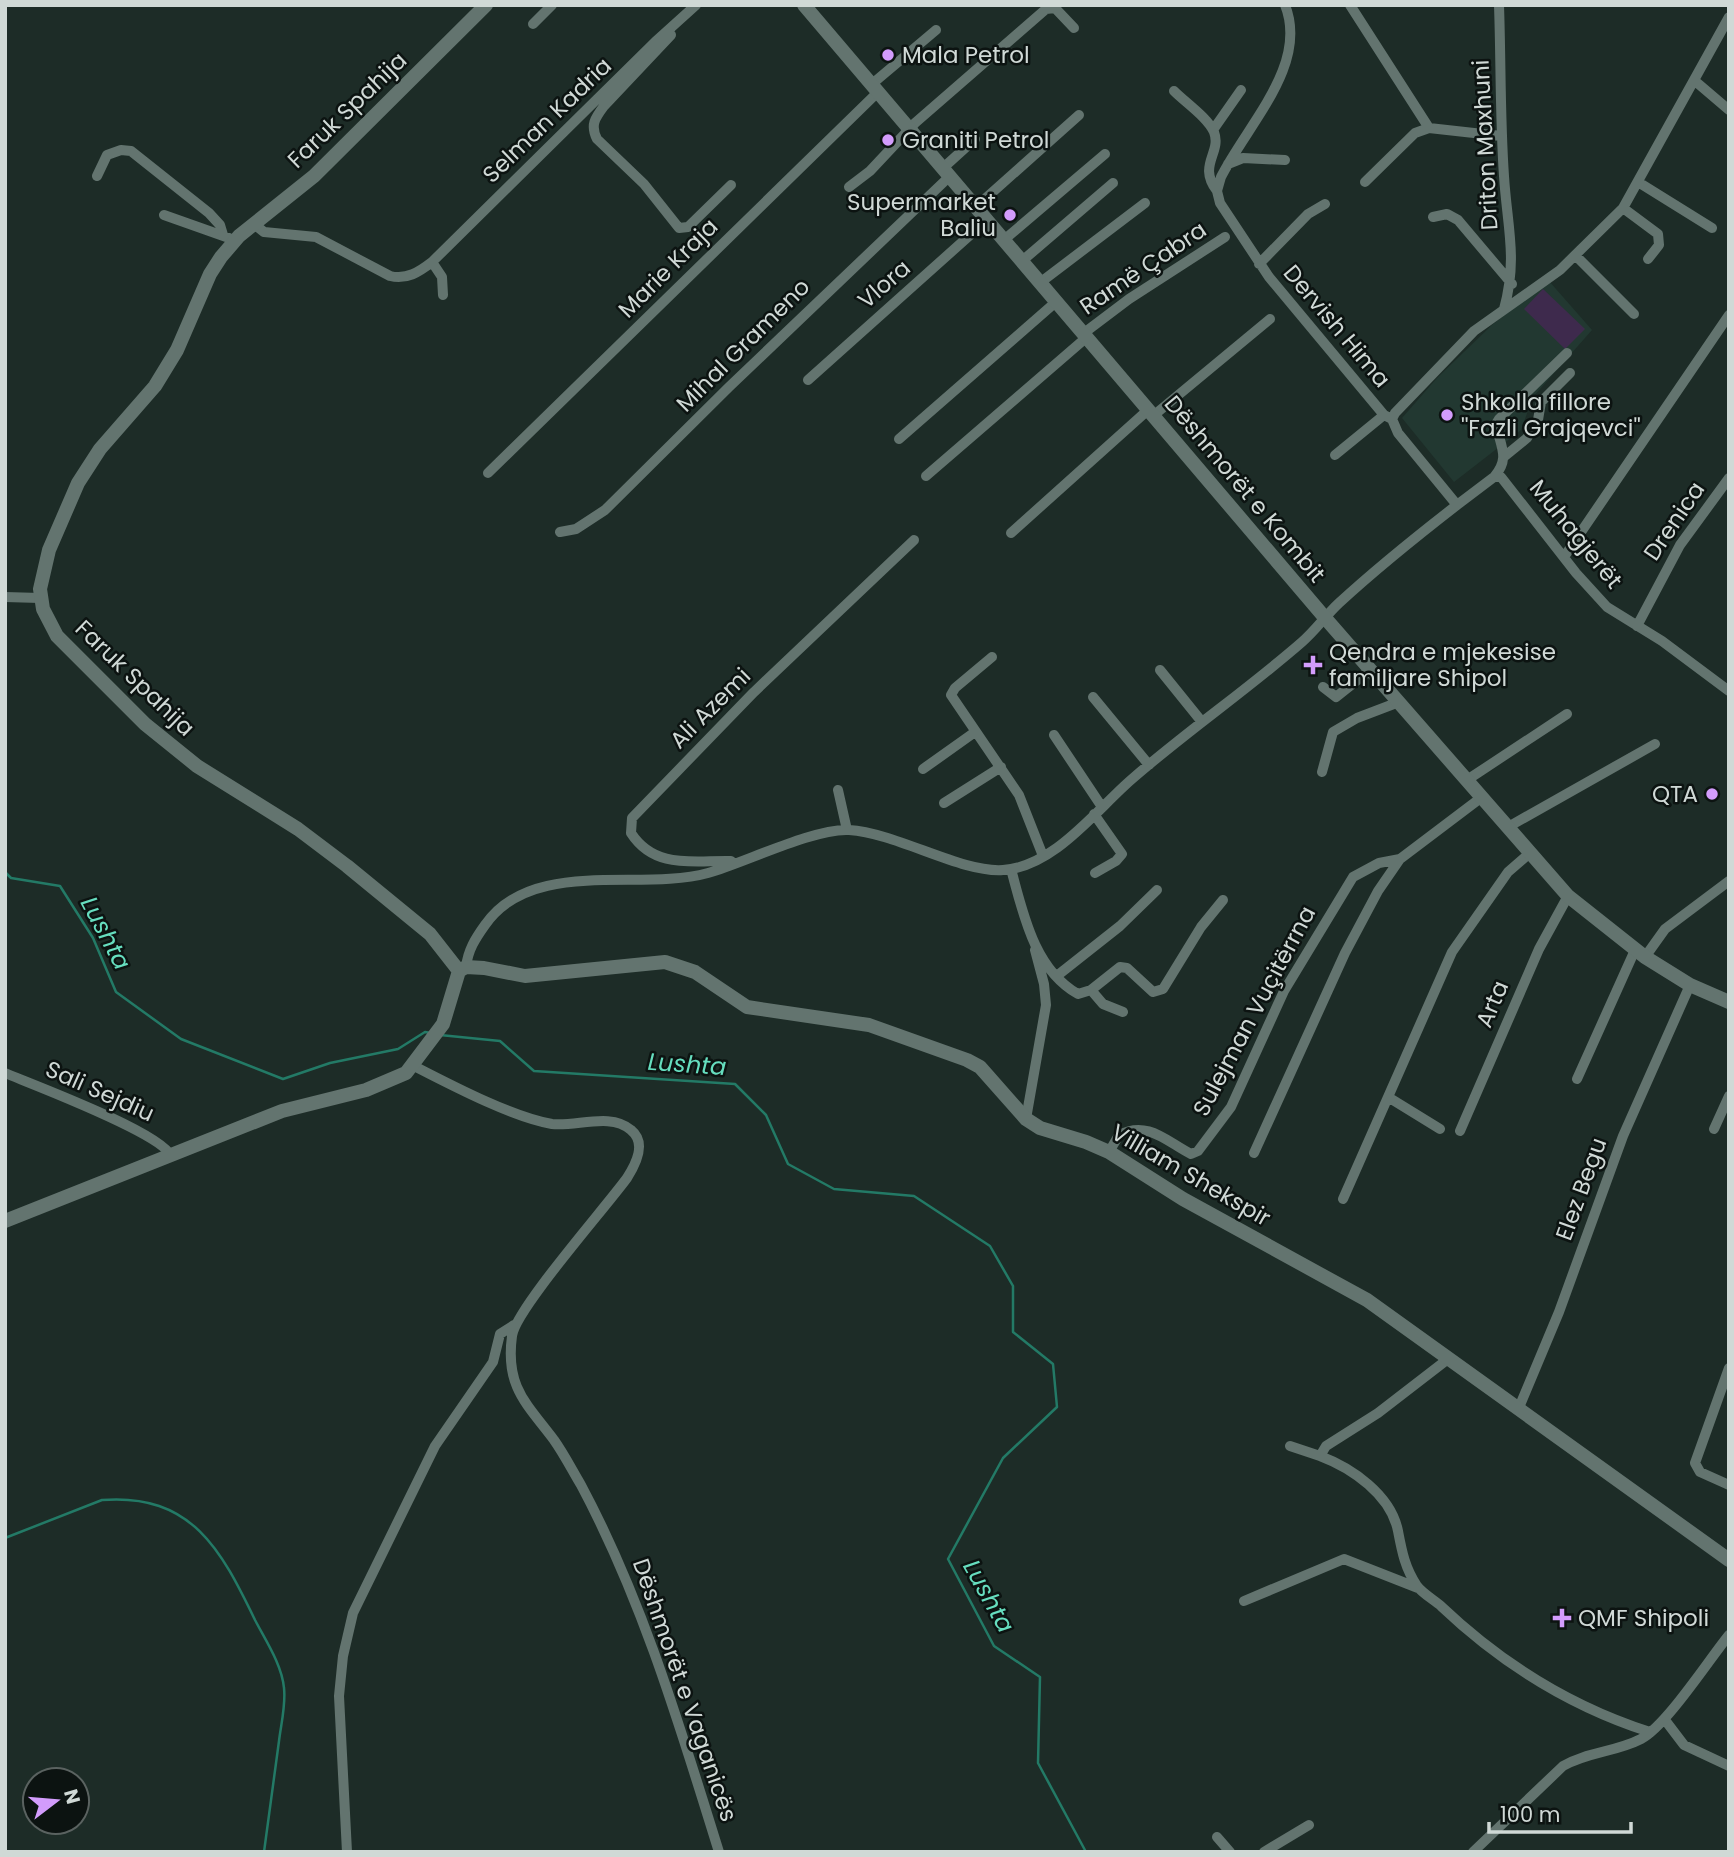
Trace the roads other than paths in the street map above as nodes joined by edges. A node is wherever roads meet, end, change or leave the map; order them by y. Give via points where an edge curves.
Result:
1 (485, 5) edge
2 (552, 5) edge
3 (1284, 5) edge
4 (1350, 5) edge
5 (1499, 5) edge
6 (695, 7) edge
7 (812, 8) edge
8 (1729, 17) edge
9 (533, 24) dead end
10 (1074, 28) dead end
11 (936, 30) dead end
12 (1726, 32) edge
13 (1695, 82) junction
14 (875, 88) junction
15 (1241, 90) dead end
16 (1174, 91) dead end
17 (1729, 110) edge
18 (1079, 115) dead end
19 (909, 128) junction
20 (1429, 128) junction
21 (1213, 131) junction
22 (1502, 136) junction
23 (975, 139) dead end
24 (1105, 154) dead end
25 (1285, 160) dead end
26 (1227, 164) junction
27 (947, 172) junction
28 (97, 176) dead end
29 (1365, 182) dead end
30 (1639, 182) junction
31 (1113, 183) dead end
32 (731, 185) dead end
33 (849, 187) dead end
34 (1217, 191) junction
35 (1145, 203) dead end
36 (1325, 204) dead end
37 (977, 206) junction
38 (1623, 208) junction
39 (164, 215) dead end
40 (1433, 217) dead end
41 (988, 219) junction
42 (254, 224) junction
43 (1712, 228) dead end
44 (1225, 236) dead end
45 (229, 238) junction
46 (1005, 239) junction
47 (1576, 256) junction
48 (1648, 258) dead end
49 (1023, 261) junction
50 (432, 262) junction
51 (1259, 264) junction
52 (1041, 282) junction
53 (1510, 282) junction
54 (443, 295) dead end
55 (1523, 296) junction
56 (1057, 302) junction
57 (1504, 309) junction
58 (1634, 314) dead end
59 (1729, 315) edge
60 (1270, 320) dead end
61 (1085, 335) junction
62 (1567, 354) dead end
63 (1570, 373) dead end
64 (808, 380) dead end
65 (1151, 413) junction
66 (1388, 417) junction
67 (899, 439) dead end
68 (1335, 455) dead end
69 (1505, 456) junction
70 (488, 473) dead end
71 (926, 476) dead end
72 (1494, 477) junction
73 (1729, 478) edge
74 (1457, 505) junction
75 (560, 532) dead end
76 (1011, 533) dead end
77 (914, 540) dead end
78 (1564, 556) junction
79 (5, 597) edge
80 (40, 598) junction
81 (1326, 619) junction
82 (1637, 626) junction
83 (992, 657) dead end
84 (1160, 670) dead end
85 (1370, 670) junction
86 (1323, 687) dead end
87 (1729, 691) edge
88 (1093, 697) dead end
89 (1399, 702) junction
90 (1567, 714) dead end
91 (1202, 722) junction
92 (975, 732) junction
93 (1055, 735) dead end
94 (1655, 744) dead end
95 (1149, 765) junction
96 (1001, 767) junction
97 (923, 769) dead end
98 (1322, 772) dead end
99 (1467, 780) junction
100 (838, 790) dead end
101 (1482, 797) junction
102 (944, 803) dead end
103 (1098, 810) junction
104 (1508, 827) junction
105 (847, 830) junction
106 (1530, 853) junction
107 (1043, 856) junction
108 (1400, 859) junction
109 (734, 863) junction
110 (1011, 869) junction
111 (1095, 873) dead end
112 (1729, 881) edge
113 (1157, 890) dead end
114 (1568, 896) junction
115 (1223, 900) dead end
116 (1035, 946) junction
117 (1640, 954) junction
118 (463, 969) junction
119 (1058, 975) junction
120 (1690, 985) junction
121 (1091, 990) junction
122 (1729, 1002) edge
123 (1123, 1013) dead end
124 (413, 1066) junction
125 (5, 1073) edge
126 (1577, 1079) dead end
127 (1729, 1096) edge
128 (1388, 1097) junction
129 (1026, 1119) junction
130 (1440, 1129) dead end
131 (1714, 1129) dead end
132 (1460, 1131) dead end
133 (1109, 1152) junction
134 (1254, 1153) dead end
135 (171, 1156) junction
136 (1343, 1199) dead end
137 (5, 1222) edge
138 (514, 1325) junction
139 (1448, 1359) junction
140 (1729, 1368) edge
141 (1518, 1410) junction
142 (1290, 1446) dead end
143 (1320, 1456) junction
144 (1729, 1485) edge
145 (1729, 1560) edge
146 (1418, 1588) junction
147 (1244, 1601) dead end
148 (1729, 1635) edge
149 (1665, 1720) junction
150 (1650, 1732) junction
151 (1729, 1766) edge
152 (1309, 1825) dead end
153 (1217, 1837) dead end
154 (347, 1852) edge
155 (719, 1852) edge
156 (1230, 1852) edge
157 (1264, 1852) edge
158 (1473, 1852) edge

1 - 42 street, Faruk Spahija via 314,176
2 - 9 street
3 - 26 street via 1292,32 1285,68
4 - 20 street
5 - 22 street, Driton Maxhuni
6 - 32 street, Selman Kadria via 604,106 594,119 593,130 679,228 688,227
6 - 50 street, Selman Kadria
7 - 14 street, Dëshmorët e Kombit
8 - 12 street
10 - 19 street via 1049,7
11 - 14 street, Marie Kraja
12 - 13 street
13 - 17 street
13 - 30 street
14 - 19 street, Dëshmorët e Kombit
14 - 70 street, Marie Kraja
15 - 21 street, Dervish Hima
16 - 21 street
18 - 37 street
19 - 27 street, Dëshmorët e Kombit
19 - 33 street
20 - 22 street
20 - 29 street via 1415,133
21 - 34 street, Dervish Hima via 1208,170
22 - 53 street, Driton Maxhuni via 1512,243
23 - 27 street
24 - 46 street
25 - 26 street via 1243,158
26 - 34 street
27 - 37 street, Dëshmorët e Kombit
27 - 75 street, Mihal Grameno via 605,510 576,529
28 - 45 street via 107,155 131,151 205,209
30 - 38 street
30 - 43 street
31 - 49 street
34 - 51 street, Dervish Hima via 1225,214
35 - 52 street
36 - 51 street, Dervish Hima via 1308,214
37 - 41 street, Dëshmorët e Kombit
38 - 47 street
38 - 48 street via 1658,234 1659,245
39 - 45 street
40 - 53 street, Driton Maxhuni via 1447,214 1458,220
41 - 46 street, Dëshmorët e Kombit
41 - 64 street, Vlora
42 - 45 street, Faruk Spahija
42 - 50 street, Selman Kadria via 264,232 316,237 399,278
44 - 61 street, Ramë Çabra via 1129,299
45 - 80 street, Faruk Spahija via 155,386 100,449 78,483 49,550
46 - 49 street, Dëshmorët e Kombit
47 - 55 street
47 - 58 street
49 - 52 street, Dëshmorët e Kombit
50 - 54 street via 442,277
51 - 66 street, Dervish Hima
52 - 56 street, Dëshmorët e Kombit
53 - 55 street, Driton Maxhuni
53 - 57 street, Driton Maxhuni
55 - 57 street
56 - 61 street, Dëshmorët e Kombit
56 - 67 street
57 - 66 street via 1441,362
59 - 78 street
60 - 65 street
61 - 65 street, Dëshmorët e Kombit
61 - 71 street
62 - 69 street via 1499,419 1496,425
63 - 69 street, Muhagjerët via 1541,402 1538,420 1527,438
65 - 76 street
65 - 81 street, Dëshmorët e Kombit
66 - 68 street, Dervish Hima
66 - 74 street
69 - 72 street, Muhagjerët
72 - 74 street, Muhagjerët
72 - 78 street, Muhagjerët via 1507,482
73 - 82 street, Drenica via 1680,545
74 - 81 street, Muhagjerët
77 - 109 street, Ali Azemi via 754,692 632,818 631,833 655,855 689,863
78 - 82 street, Muhagjerët via 1607,607
79 - 80 street
80 - 118 street, Faruk Spahija via 57,636 172,748 326,850 430,934
81 - 85 street, Dëshmorët e Kombit
81 - 91 street, Muhagjerët
82 - 87 street, Muhagjerët
83 - 92 street via 951,695
84 - 91 street
85 - 86 street via 1336,697
85 - 89 street, Dëshmorët e Kombit
88 - 95 street
89 - 98 street via 1332,733
89 - 99 street, Dëshmorët e Kombit
90 - 99 street
91 - 95 street, Muhagjerët
92 - 96 street
92 - 97 street
93 - 103 street
94 - 104 street
95 - 103 street, Muhagjerët
96 - 102 street
96 - 107 street via 1027,811
99 - 101 street, Dëshmorët e Kombit
100 - 105 street
101 - 104 street, Dëshmorët e Kombit
101 - 108 street, Sulejman Vuçitërrna
103 - 107 street, Muhagjerët
103 - 111 street via 1122,854
104 - 106 street, Dëshmorët e Kombit
105 - 109 street
105 - 110 street via 975,866
106 - 114 street, Dëshmorët e Kombit
106 - 128 street via 1501,881 1452,952
107 - 110 street, Muhagjerët
108 - 133 street, Sulejman Vuçitërrna via 1379,863 1353,877 1283,991 1231,1107 1198,1151 1191,1154 1141,1129 1119,1135
108 - 134 street, Sulejman Vuçitërrna via 1345,953
109 - 118 street via 689,878 592,880 527,892 488,920
110 - 116 street
112 - 117 street
113 - 119 street via 1121,926
114 - 117 street, Dëshmorët e Kombit
114 - 132 street, Arta via 1539,948
115 - 121 street via 1163,989 1153,992 1120,967
116 - 119 street
116 - 129 street via 1046,1005
117 - 120 street, Dëshmorët e Kombit
117 - 126 street
118 - 124 street via 443,1024
118 - 129 street, Villiam Shekspir via 525,975 648,962 673,964 695,972 747,1007 869,1025 967,1060 980,1068
119 - 121 street via 1078,993
120 - 122 street, Dëshmorët e Kombit
120 - 141 street, Elez Begu via 1623,1136
121 - 123 street via 1110,1009
124 - 135 street via 366,1090 282,1111
124 - 138 street via 527,1117 557,1124 619,1123 629,1127 638,1142 637,1158 627,1178
125 - 135 street, Sali Sejdiu via 135,1129 165,1145
127 - 131 street
128 - 130 street
128 - 136 street
129 - 133 street, Villiam Shekspir
133 - 139 street, Villiam Shekspir via 1183,1199 1367,1300
135 - 137 street
138 - 154 street via 500,1334 494,1362 441,1436 356,1604 339,1696
138 - 155 street, Dëshmorët e Vaganicës via 512,1356 521,1398 561,1450 612,1546 666,1683
139 - 141 street, Villiam Shekspir
139 - 143 street via 1326,1446
140 - 144 street via 1695,1458 1700,1472
141 - 145 street, Villiam Shekspir
142 - 143 street
143 - 146 street via 1355,1475 1388,1507 1405,1566
146 - 147 street via 1344,1559
146 - 150 street via 1481,1642 1528,1673 1598,1714
148 - 149 street
149 - 150 street
149 - 151 street via 1684,1745
150 - 158 street via 1629,1745 1563,1766
152 - 157 street
153 - 156 street

